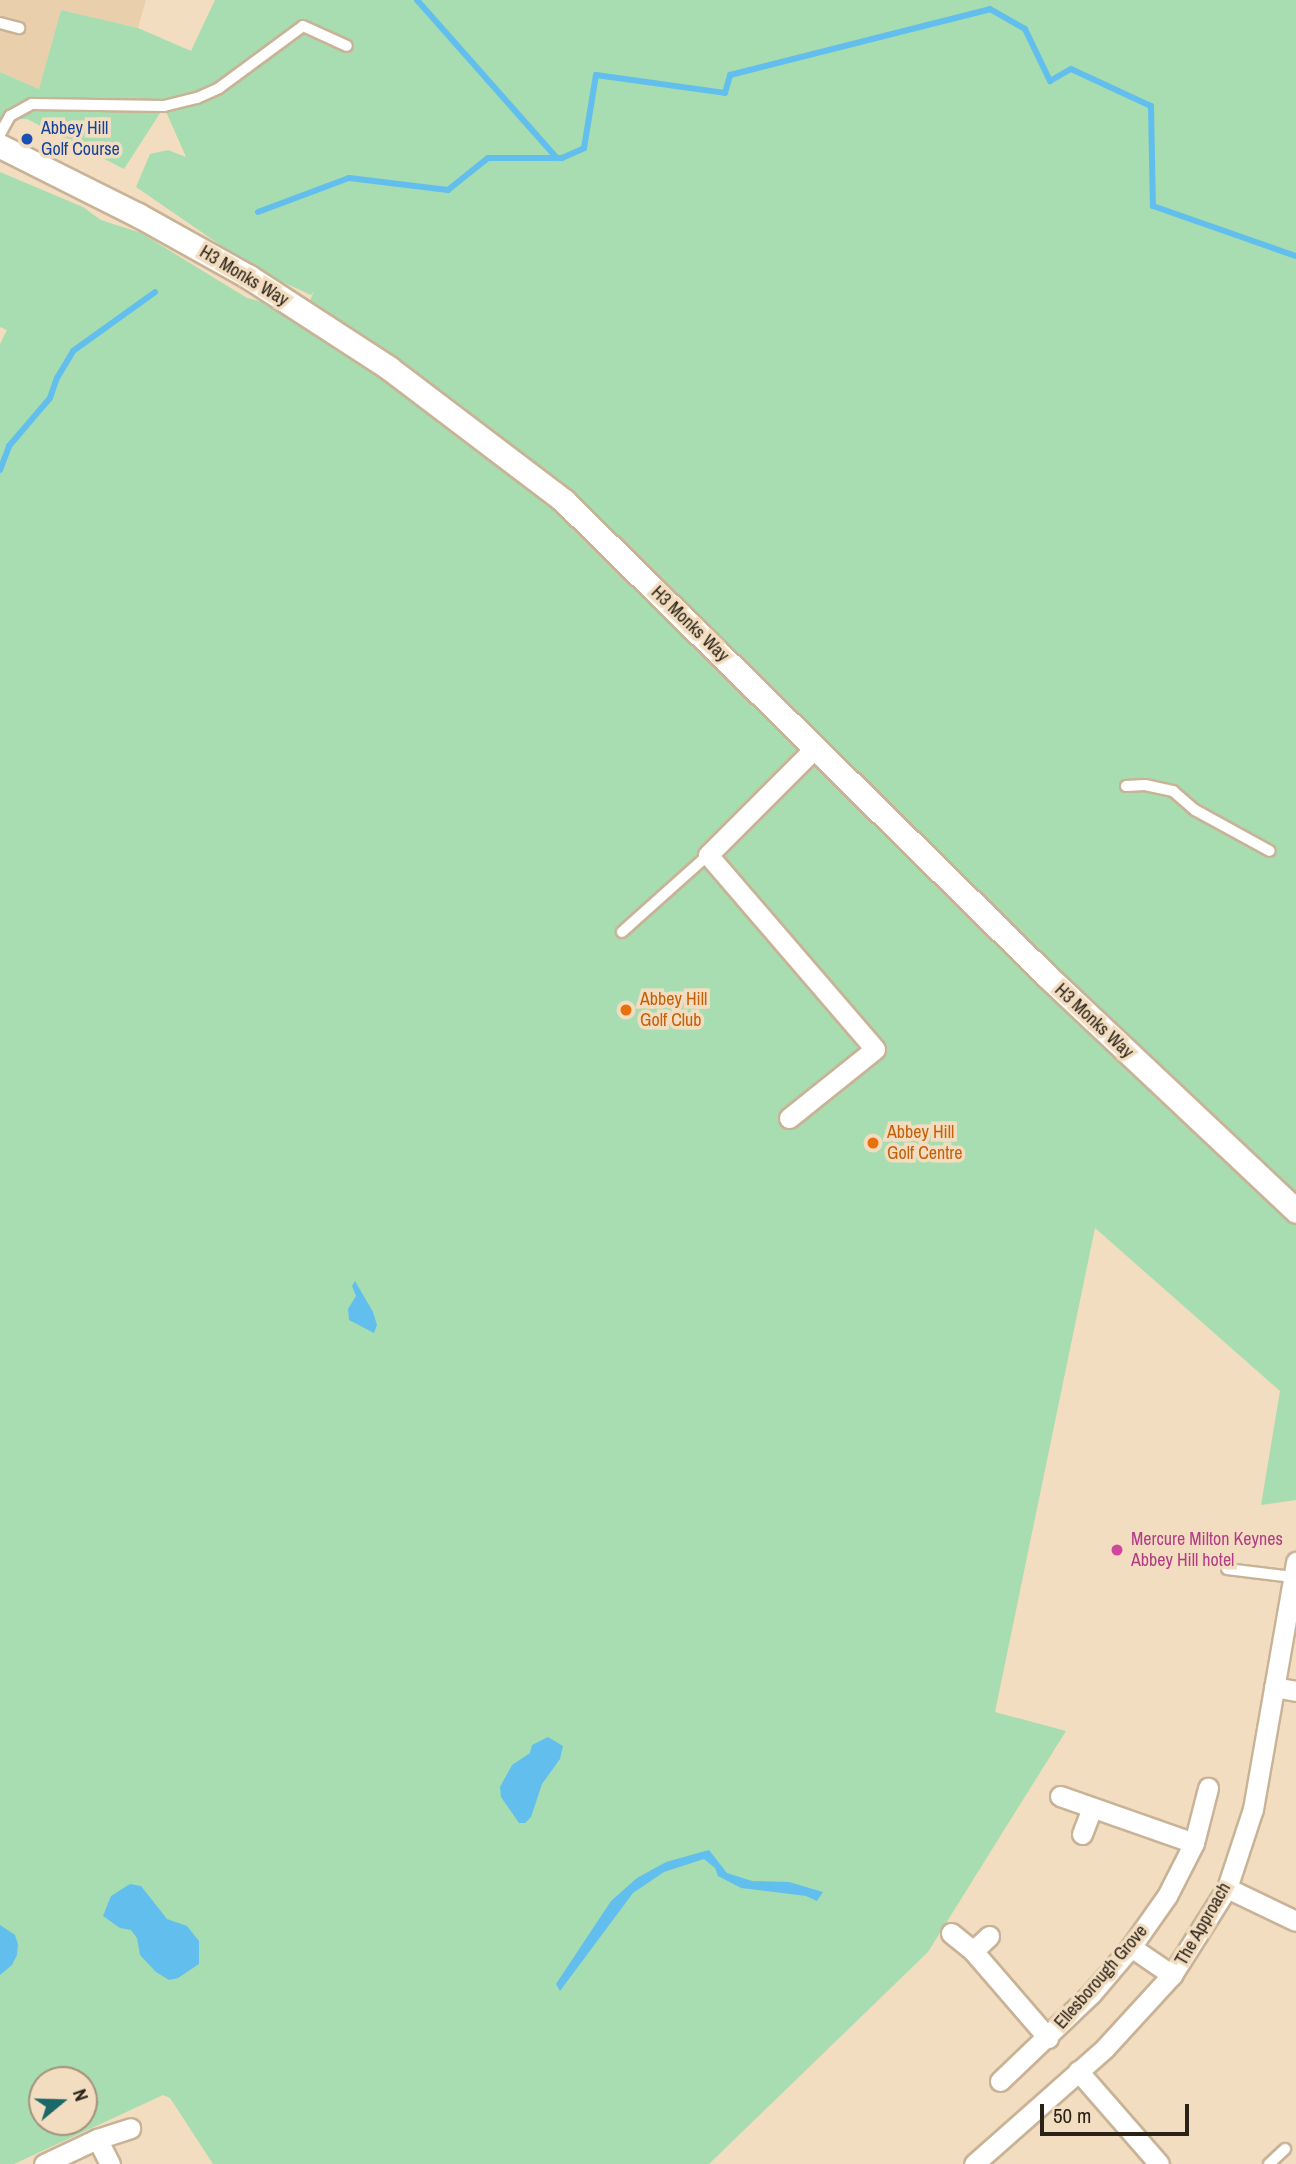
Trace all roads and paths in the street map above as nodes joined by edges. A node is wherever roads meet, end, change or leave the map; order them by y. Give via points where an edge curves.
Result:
1 (0, 23) edge
2 (19, 28) dead end
3 (347, 46) dead end
4 (0, 134) edge
5 (0, 146) edge
6 (816, 747) junction
7 (1126, 786) dead end
8 (1270, 851) dead end
9 (708, 855) junction
10 (622, 932) dead end
11 (789, 1118) dead end
12 (1296, 1211) edge
13 (1227, 1569) dead end
14 (1295, 1569) edge
15 (1274, 1687) junction
16 (1296, 1691) edge
17 (1208, 1788) dead end
18 (1060, 1796) dead end
19 (1092, 1808) junction
20 (1082, 1833) dead end
21 (1194, 1843) junction
22 (1227, 1888) junction
23 (1296, 1921) edge
24 (951, 1933) dead end
25 (989, 1936) dead end
26 (1131, 1947) junction
27 (973, 1951) junction
28 (1172, 1976) junction
29 (1048, 2038) junction
30 (1078, 2071) junction
31 (1000, 2081) dead end
32 (130, 2128) dead end
33 (97, 2139) junction
34 (1285, 2149) dead end
35 (44, 2164) edge
36 (110, 2164) edge
37 (974, 2164) edge
38 (1159, 2164) edge
39 (1269, 2164) edge

1 - 2 lane
3 - 4 lane via 303,26 219,89 197,98 164,106 32,104 10,116
5 - 6 street, H3 Monks Way via 249,277 389,368 564,501
6 - 9 street
6 - 12 street, H3 Monks Way via 1046,976
7 - 8 lane via 1173,791 1195,810
9 - 10 lane
9 - 11 street via 875,1049
13 - 14 lane
14 - 15 street, The Approach
15 - 16 street
15 - 22 street, The Approach via 1253,1809
17 - 21 street, Ellesborough Grove
18 - 19 street
19 - 20 street
19 - 21 street
21 - 26 street, Ellesborough Grove via 1167,1896
22 - 23 street
22 - 28 street, The Approach
24 - 27 street, Ellesborough Grove
25 - 27 street
26 - 28 street
26 - 29 street, Ellesborough Grove
27 - 29 street, Ellesborough Grove
28 - 30 street, The Approach
29 - 31 street, Ellesborough Grove
30 - 37 street, The Approach
30 - 38 street
32 - 33 street
33 - 35 street
33 - 36 street
34 - 39 lane

